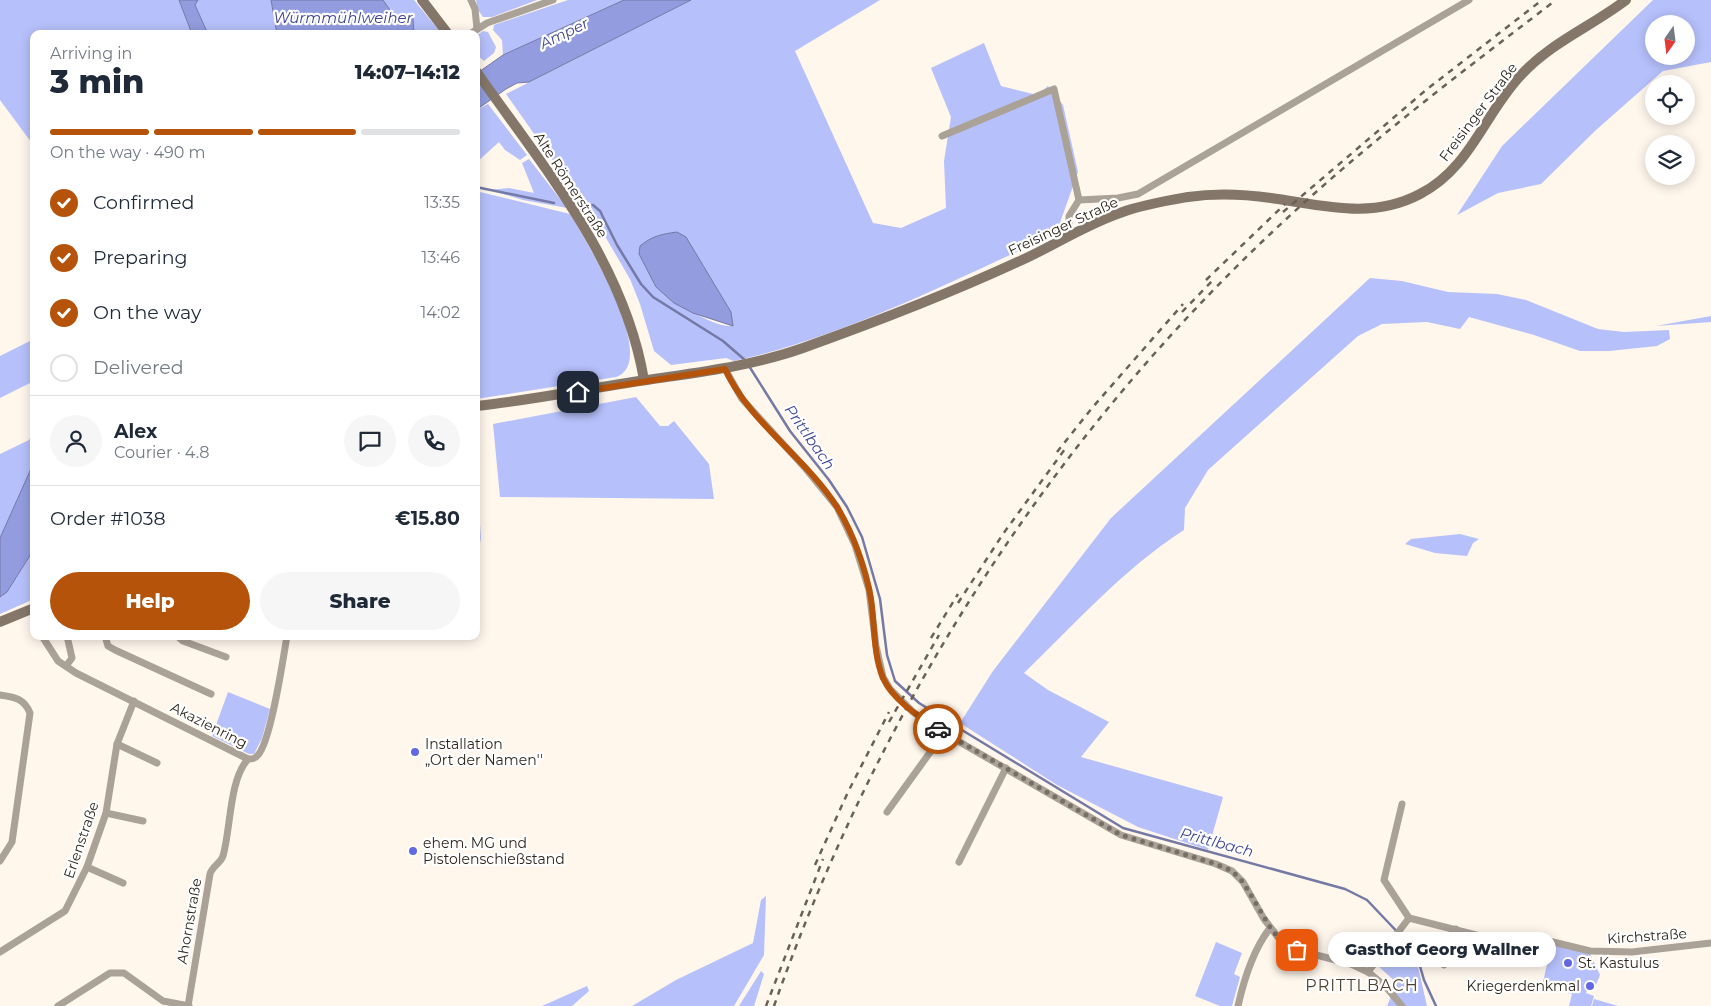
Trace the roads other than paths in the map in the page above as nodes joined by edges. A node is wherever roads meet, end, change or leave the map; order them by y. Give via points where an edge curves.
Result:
1 (422, 0) edge
2 (471, 0) edge
3 (553, 0) edge
4 (1469, 0) edge
5 (1626, 0) edge
6 (445, 30) edge
7 (473, 30) edge
8 (475, 30) edge
9 (480, 77) edge
10 (942, 136) dead end
11 (1079, 200) junction
12 (1069, 237) junction
13 (725, 369) junction
14 (644, 380) junction
15 (480, 405) edge
16 (30, 612) edge
17 (0, 622) edge
18 (44, 640) edge
19 (68, 640) edge
20 (106, 640) edge
21 (181, 640) edge
22 (286, 640) edge
23 (226, 657) dead end
24 (66, 666) junction
25 (211, 694) dead end
26 (0, 695) edge
27 (134, 701) junction
28 (944, 733) junction
29 (117, 744) junction
30 (248, 759) junction
31 (157, 763) dead end
32 (1006, 768) junction
33 (1402, 804) dead end
34 (887, 812) dead end
35 (106, 813) junction
36 (143, 822) dead end
37 (0, 861) edge
38 (959, 862) dead end
39 (86, 868) junction
40 (122, 883) dead end
41 (1409, 918) junction
42 (1270, 928) junction
43 (1456, 929) junction
44 (1711, 943) edge
45 (0, 952) edge
46 (1444, 964) dead end
47 (1368, 972) junction
48 (58, 1006) edge
49 (188, 1006) edge
50 (1238, 1006) edge
51 (1402, 1006) edge

1 - 6 main road
2 - 7 street via 475,9
3 - 8 street
4 - 11 street via 1138,194
5 - 12 main road, Freisinger Straße via 1535,61 1503,97 1457,166 1436,185 1404,201 1383,207 1340,210 1244,195 1190,197 1120,213
9 - 14 main road, Alte Römerstraße via 573,208 599,254 632,329
10 - 11 street via 1054,89
11 - 12 street via 1069,216
12 - 13 main road, Freisinger Straße via 935,297 801,348
13 - 14 main road, Freisinger Straße
13 - 28 street via 742,399 837,507 855,545 869,590 883,678 903,702
14 - 15 main road, Freisinger Straße
16 - 17 main road
18 - 24 street, Akazienring via 52,654
19 - 24 street via 72,658
20 - 25 street via 108,646 115,650
21 - 23 street
22 - 30 street, Akazienring via 272,719 260,754
24 - 27 street, Akazienring
26 - 37 street via 20,699 30,713 12,842
27 - 29 street, Erlenstraße
27 - 30 street, Akazienring
28 - 32 street
28 - 34 street
29 - 31 street
29 - 35 street, Erlenstraße
30 - 49 street, Ahornstraße via 242,765 236,786 222,858 210,874
32 - 38 street
32 - 42 street via 1121,835 1232,871 1243,882
33 - 41 street via 1384,880
35 - 36 street
35 - 39 street, Erlenstraße
39 - 40 street
39 - 45 street, Erlenstraße via 65,911
41 - 43 street, Kirchstraße
41 - 47 street
42 - 47 street via 1297,950 1351,964
42 - 50 street via 1252,962
43 - 44 street, Kirchstraße via 1480,936 1553,942 1590,951 1632,952
43 - 46 street
47 - 51 street
48 - 49 street via 110,973 124,973 163,1001

